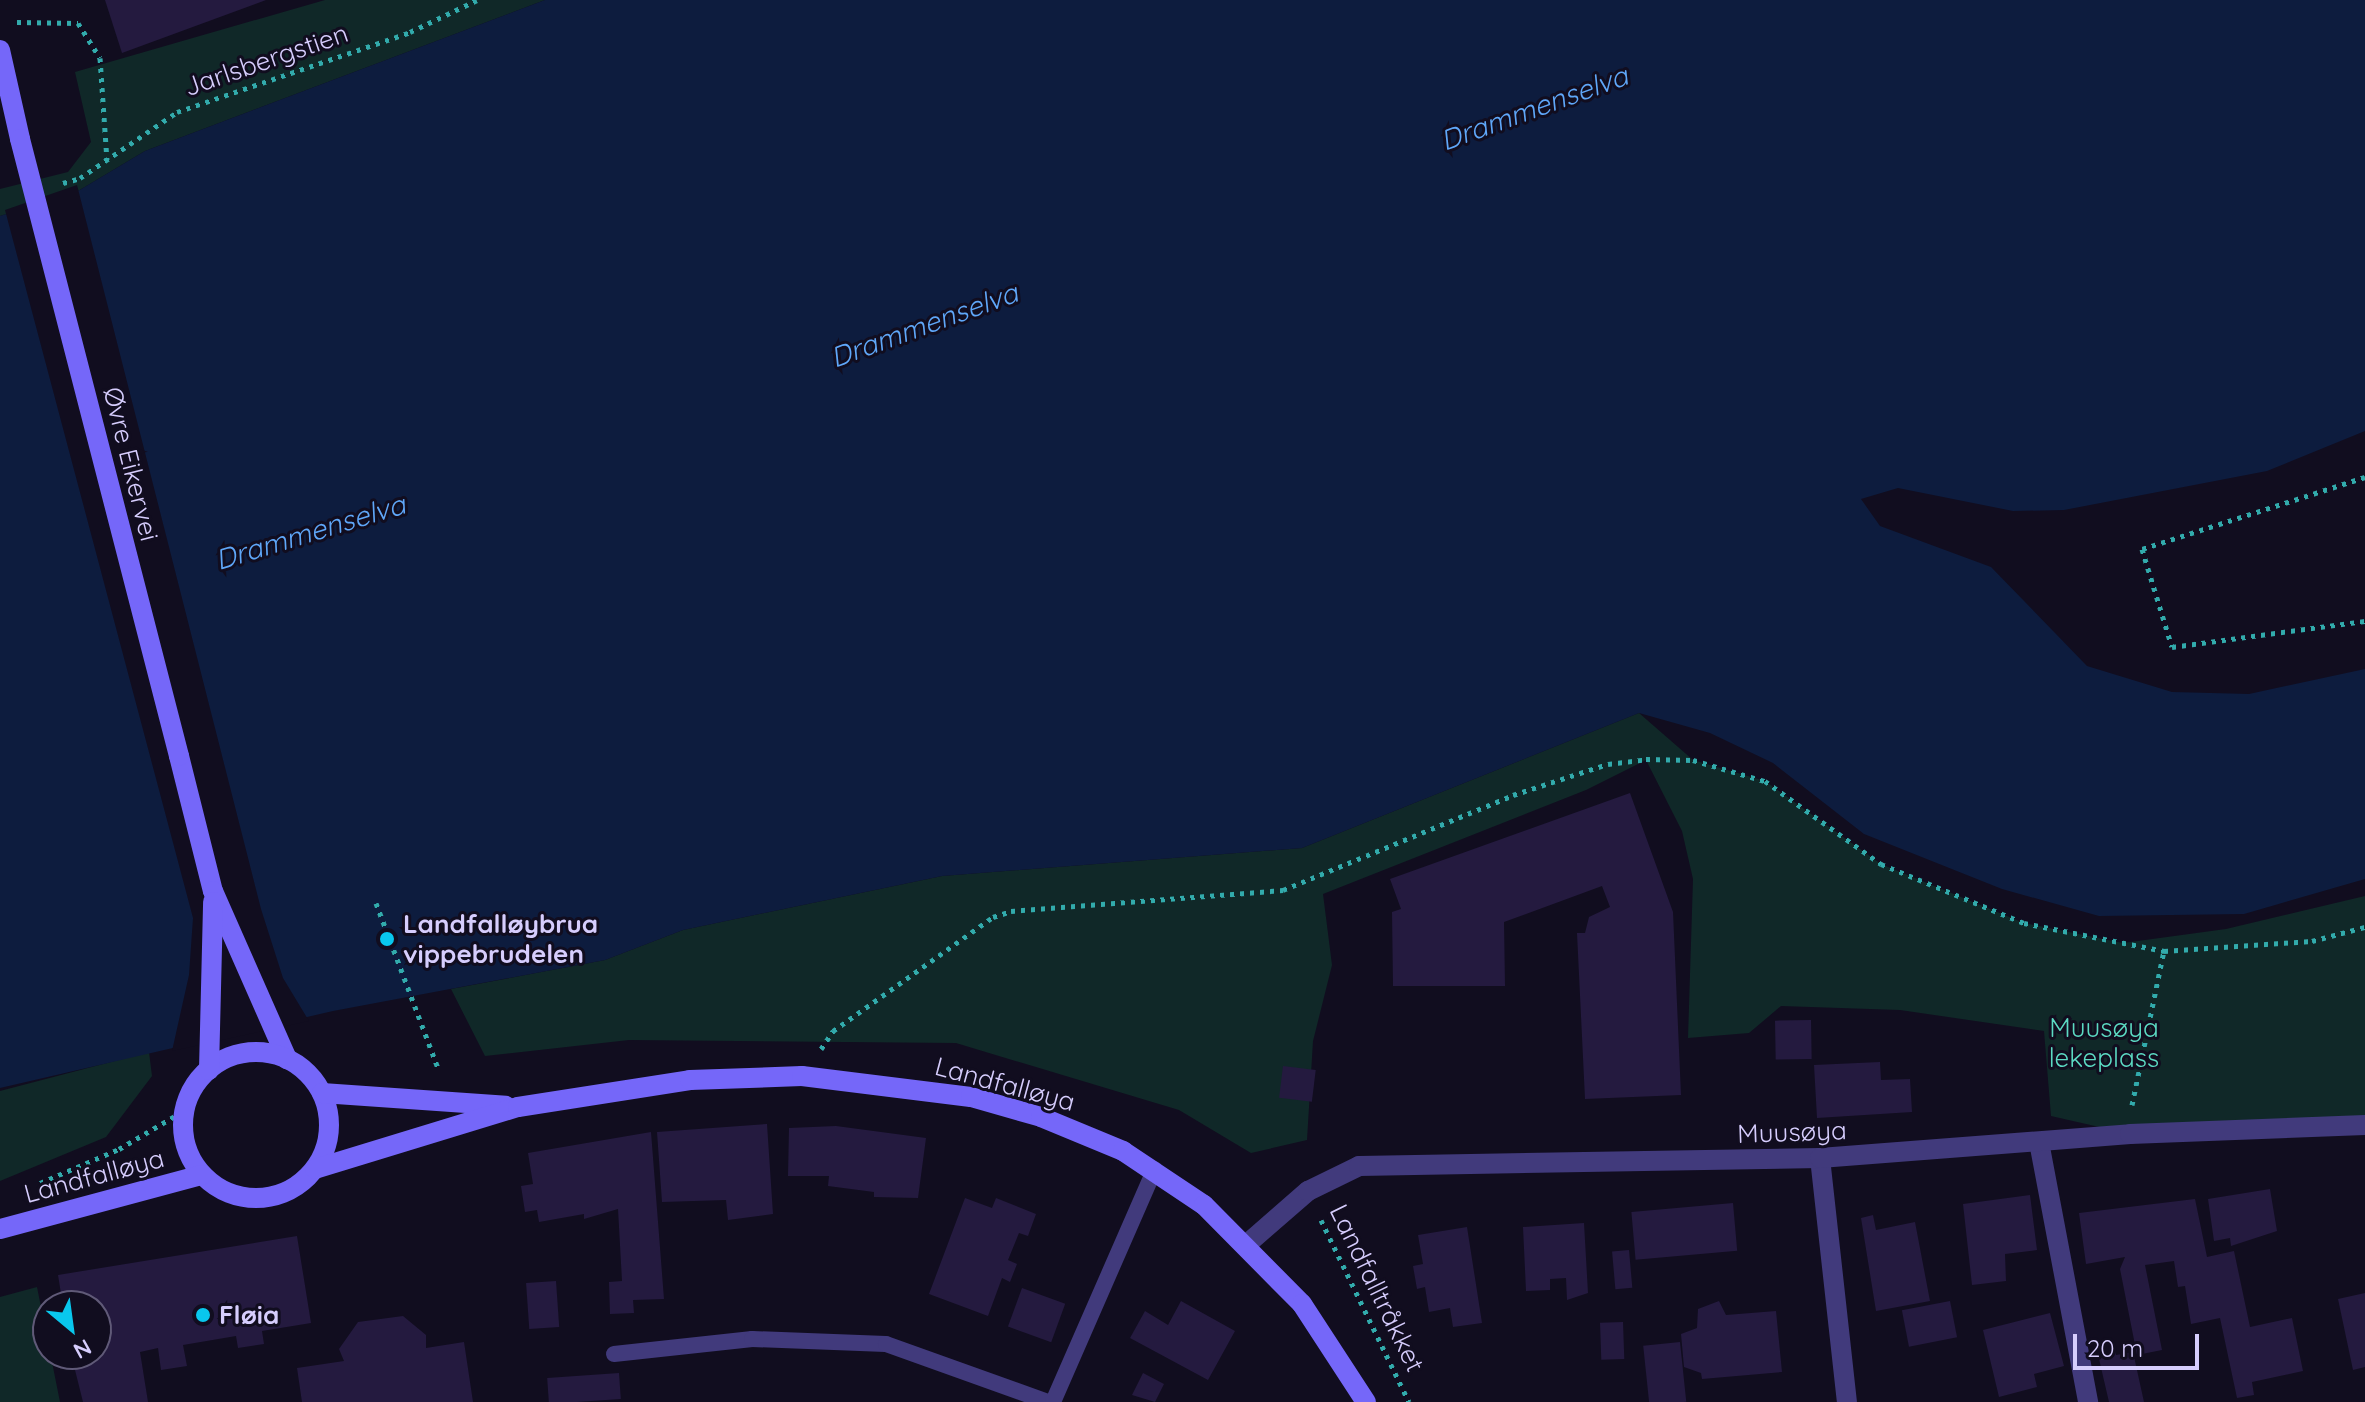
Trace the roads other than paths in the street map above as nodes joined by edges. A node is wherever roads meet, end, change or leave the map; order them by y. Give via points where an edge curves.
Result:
1 (0, 50) edge
2 (213, 891) junction
3 (287, 1059) junction
4 (210, 1060) junction
5 (322, 1093) junction
6 (518, 1107) junction
7 (2365, 1125) edge
8 (2039, 1142) junction
9 (1820, 1158) junction
10 (315, 1169) junction
11 (1155, 1169) junction
12 (202, 1175) junction
13 (0, 1229) edge
14 (1246, 1245) junction
15 (614, 1354) dead end
16 (1050, 1402) edge
17 (1366, 1402) edge
18 (1847, 1402) edge
19 (2088, 1402) edge

1 - 2 main road, Øvre Eikervei, bridge
2 - 3 main road, Øvre Eikervei
2 - 4 main road, Øvre Eikervei
3 - 4 main road via 238,1054
3 - 5 main road
4 - 12 main road via 185,1110 186,1147
5 - 6 main road, Landfalløya
5 - 10 main road via 329,1132
6 - 10 main road, Landfalløya
6 - 11 main road, Landfalløya via 690,1080 802,1076 971,1097 1088,1135
7 - 8 street, Muusøya
8 - 9 street, Muusøya
8 - 19 street
9 - 14 street, Muusøya via 1359,1166 1308,1191
9 - 18 street
10 - 12 main road via 296,1187 271,1197 244,1198
11 - 14 main road, Landfalløya
11 - 16 lane
12 - 13 main road, Landfalløya
14 - 17 main road, Landfalløya via 1302,1304
15 - 16 lane via 752,1339 886,1344

